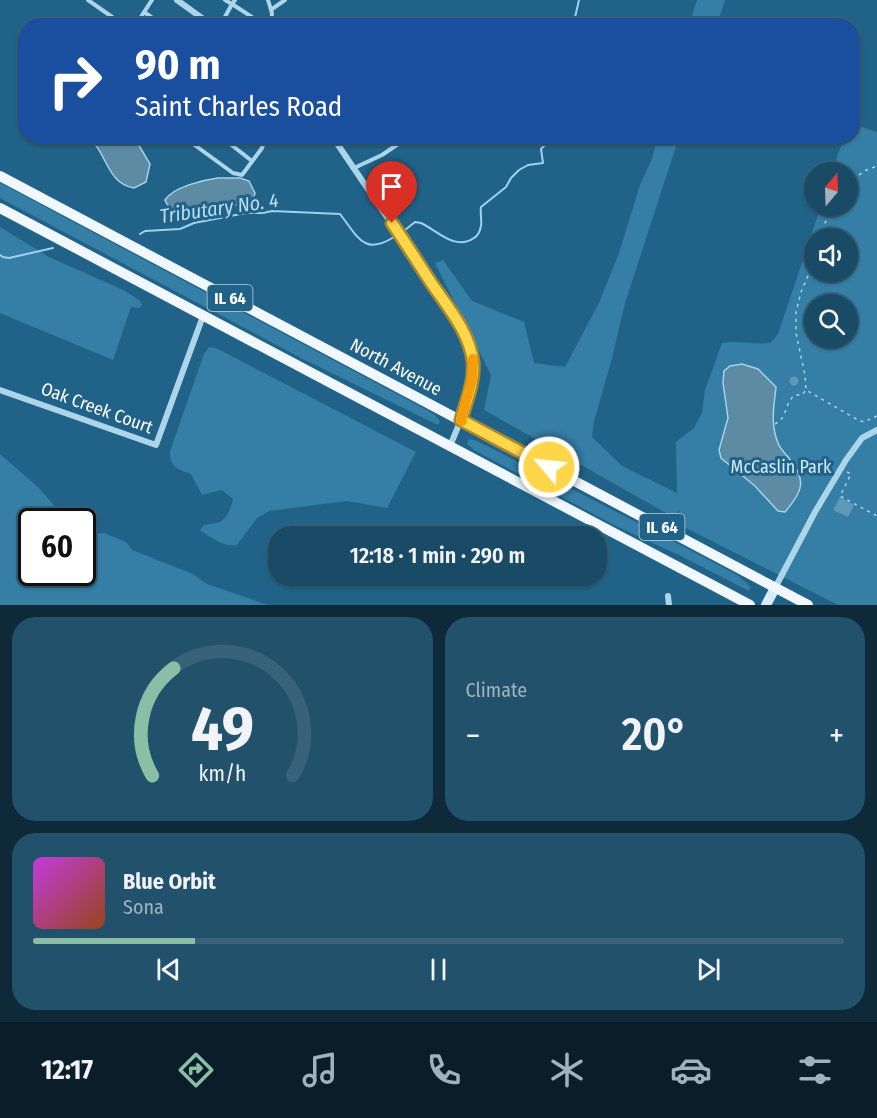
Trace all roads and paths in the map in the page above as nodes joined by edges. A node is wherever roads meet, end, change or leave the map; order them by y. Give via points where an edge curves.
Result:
1 (88, 0) edge
2 (152, 0) edge
3 (177, 0) edge
4 (225, 0) edge
5 (268, 0) edge
6 (285, 0) edge
7 (234, 2) edge
8 (272, 9) junction
9 (144, 12) junction
10 (114, 18) edge
11 (140, 18) edge
12 (153, 18) edge
13 (202, 18) edge
14 (225, 18) edge
15 (255, 18) edge
16 (271, 18) edge
17 (193, 144) edge
18 (230, 144) edge
19 (263, 144) edge
20 (338, 144) edge
21 (398, 144) edge
22 (252, 161) junction
23 (877, 166) edge
24 (354, 168) junction
25 (0, 176) edge
26 (858, 176) edge
27 (0, 208) edge
28 (805, 282) edge
29 (203, 316) junction
30 (0, 390) edge
31 (806, 390) junction
32 (877, 416) edge
33 (461, 420) junction
34 (775, 424) dead end
35 (877, 430) edge
36 (450, 446) junction
37 (841, 468) junction
38 (877, 516) edge
39 (775, 588) junction
40 (668, 596) dead end
41 (669, 605) edge
42 (750, 605) edge
43 (766, 605) edge
44 (808, 605) edge

1 - 10 lane
2 - 9 lane
3 - 13 street
4 - 7 lane
5 - 8 lane
6 - 8 lane
7 - 14 lane
7 - 15 lane
8 - 16 lane
9 - 11 lane
9 - 12 lane
17 - 22 lane via 234,173 242,175
18 - 22 lane
19 - 22 lane
20 - 24 street
21 - 24 lane
23 - 26 path
24 - 33 street via 464,334 473,364
25 - 33 main road, North Avenue / IL 64
27 - 29 main road, IL 64
28 - 31 path via 796,312 796,333
29 - 30 street, Oak Creek Court via 156,446
29 - 36 main road, IL 64
31 - 32 path via 858,420 864,422
31 - 34 path via 790,399 784,417
33 - 36 street
33 - 39 main road, North Avenue / IL 64
35 - 37 street via 862,438
36 - 42 main road, IL 64
37 - 38 path via 851,474 840,496
37 - 39 street
39 - 43 street
39 - 44 main road, North Avenue / IL 64
40 - 41 street

